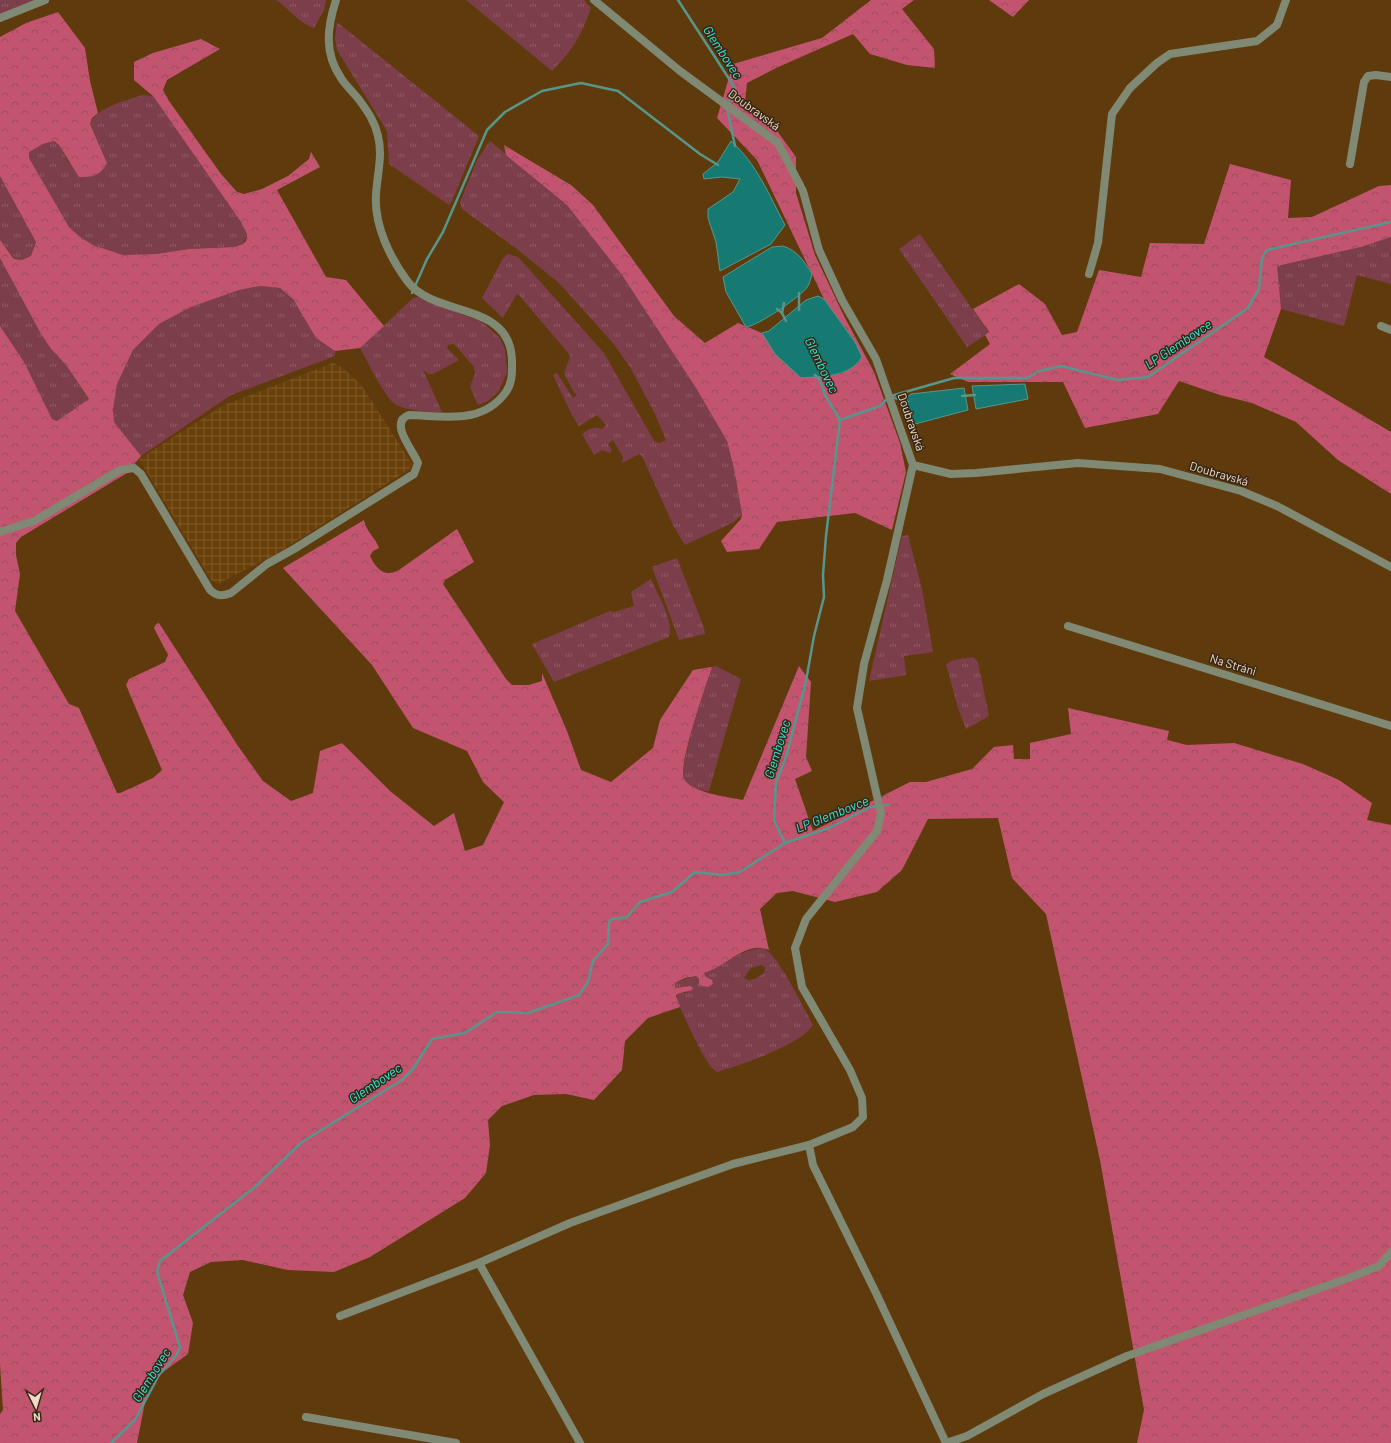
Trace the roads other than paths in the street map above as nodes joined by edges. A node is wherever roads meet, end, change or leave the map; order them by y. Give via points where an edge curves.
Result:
1 (45, 0) edge
2 (336, 0) edge
3 (594, 0) edge
4 (1286, 0) edge
5 (0, 18) edge
6 (1391, 77) edge
7 (1350, 164) dead end
8 (1089, 274) dead end
9 (1381, 326) dead end
10 (1391, 330) edge
11 (913, 465) junction
12 (0, 532) edge
13 (1391, 567) edge
14 (1068, 626) dead end
15 (1391, 726) edge
16 (809, 1145) junction
17 (1390, 1253) edge
18 (479, 1263) junction
19 (340, 1316) dead end
20 (306, 1417) dead end
21 (456, 1443) edge
22 (580, 1443) edge

1 - 5 street
2 - 12 street via 328,40 330,57 342,79 368,112 378,134 380,158 376,215 387,245 409,282 418,291 485,318 499,327 509,340 512,352 512,377 508,389 496,404 469,416 404,416 400,430 418,463 414,474 267,564 225,596 219,596 210,590 141,474 134,468 120,470 34,521
3 - 11 street, Doubravská via 680,71 778,143 803,191 819,250 838,293 876,360
4 - 8 street via 1277,25 1257,41 1170,54 1130,88 1112,114 1098,243
6 - 7 street via 1368,76 1364,82
9 - 10 street
11 - 13 street, Doubravská via 951,474 1078,463 1160,469 1241,491 1277,506
11 - 16 street via 887,580 864,664 857,708 881,814 876,831 806,919 795,948 802,987 850,1070 862,1098 863,1117 853,1127
14 - 15 street, Na Stráni
16 - 17 street via 813,1165 946,1443 967,1436 1043,1394 1127,1356 1346,1279 1379,1266
16 - 18 street via 733,1164 570,1224
18 - 19 street
18 - 22 street
20 - 21 street

